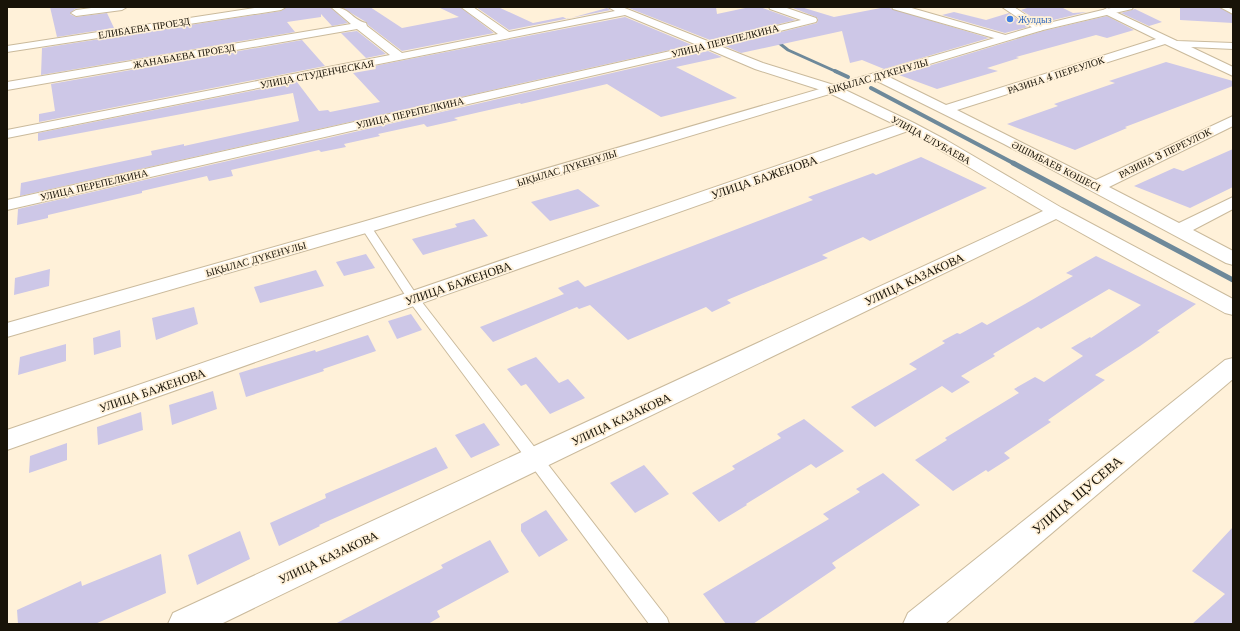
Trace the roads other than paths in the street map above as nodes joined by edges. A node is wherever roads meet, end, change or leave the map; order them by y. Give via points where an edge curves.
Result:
1 (122, 7) edge
2 (281, 7) edge
3 (336, 7) edge
4 (466, 7) edge
5 (774, 7) edge
6 (897, 7) edge
7 (1007, 7) edge
8 (1128, 7) edge
9 (1223, 7) edge
10 (75, 10) edge
11 (620, 10) edge
12 (1107, 11) junction
13 (1233, 12) edge
14 (362, 25) junction
15 (1040, 28) junction
16 (508, 36) junction
17 (81, 37) junction
18 (1005, 38) junction
19 (1168, 41) junction
20 (708, 46) junction
21 (1233, 46) edge
22 (7, 49) edge
23 (400, 57) junction
24 (1233, 72) edge
25 (877, 76) junction
26 (7, 86) edge
27 (832, 89) junction
28 (946, 109) junction
29 (1233, 120) edge
30 (909, 126) junction
31 (7, 134) edge
32 (1096, 187) junction
33 (1233, 202) edge
34 (7, 204) edge
35 (1056, 212) junction
36 (366, 227) junction
37 (1179, 230) junction
38 (1233, 259) edge
39 (413, 299) junction
40 (1233, 308) edge
41 (7, 330) edge
42 (1233, 366) edge
43 (7, 440) edge
44 (534, 460) junction
45 (186, 624) edge
46 (660, 624) edge
47 (920, 624) edge

1 - 10 street
2 - 17 street, ЕЛИБАЕВА ПРОЕЗД
3 - 14 street
4 - 16 street
5 - 20 street, УЛИЦА ПЕРЕПЕЛКИНА via 812,20
6 - 18 street
7 - 15 street
8 - 12 street, ЫҚЫЛАС ДҮКЕНҰЛЫ
9 - 13 lane
10 - 17 street
11 - 16 street, УЛИЦА СТУДЕНЧЕСКАЯ
11 - 20 street, УЛИЦА ЕЛУБАЕВА
12 - 15 street, ЫҚЫЛАС ДҮКЕНҰЛЫ
12 - 19 street
14 - 23 street
14 - 26 street, ЖАНАБАЕВА ПРОЕЗД
15 - 18 street, ЫҚЫЛАС ДҮКЕНҰЛЫ
16 - 23 street, УЛИЦА СТУДЕНЧЕСКАЯ
17 - 22 street, ЕЛИБАЕВА ПРОЕЗД
18 - 25 street, ЫҚЫЛАС ДҮКЕНҰЛЫ
19 - 21 street
19 - 24 street
19 - 28 street, РАЗИНА 4 ПЕРЕУЛОК
20 - 27 street, УЛИЦА ЕЛУБАЕВА via 759,66
20 - 34 street, УЛИЦА ПЕРЕПЕЛКИНА
23 - 31 street, УЛИЦА СТУДЕНЧЕСКАЯ
25 - 27 street, ЫҚЫЛАС ДҮКЕНҰЛЫ
25 - 28 street, ӘШІМБАЕВ КӨШЕСІ
27 - 30 street, УЛИЦА ЕЛУБАЕВА
27 - 36 street, ЫҚЫЛАС ДҮКЕНҰЛЫ
28 - 32 street, ӘШІМБАЕВ КӨШЕСІ
29 - 32 street, РАЗИНА 3 ПЕРЕУЛОК
30 - 35 street, УЛИЦА ЕЛУБАЕВА
30 - 39 street, УЛИЦА БАЖЕНОВА
32 - 37 street, ӘШІМБАЕВ КӨШЕСІ
33 - 37 street
35 - 40 street, УЛИЦА ЕЛУБАЕВА
35 - 44 street, УЛИЦА КАЗАКОВА
36 - 39 lane
36 - 41 street, ЫҚЫЛАС ДҮКЕНҰЛЫ
37 - 38 street, ӘШІМБАЕВ КӨШЕСІ
39 - 43 street, УЛИЦА БАЖЕНОВА
39 - 44 lane
42 - 47 street, УЛИЦА ЩУСЕВА
44 - 45 street, УЛИЦА КАЗАКОВА
44 - 46 lane

